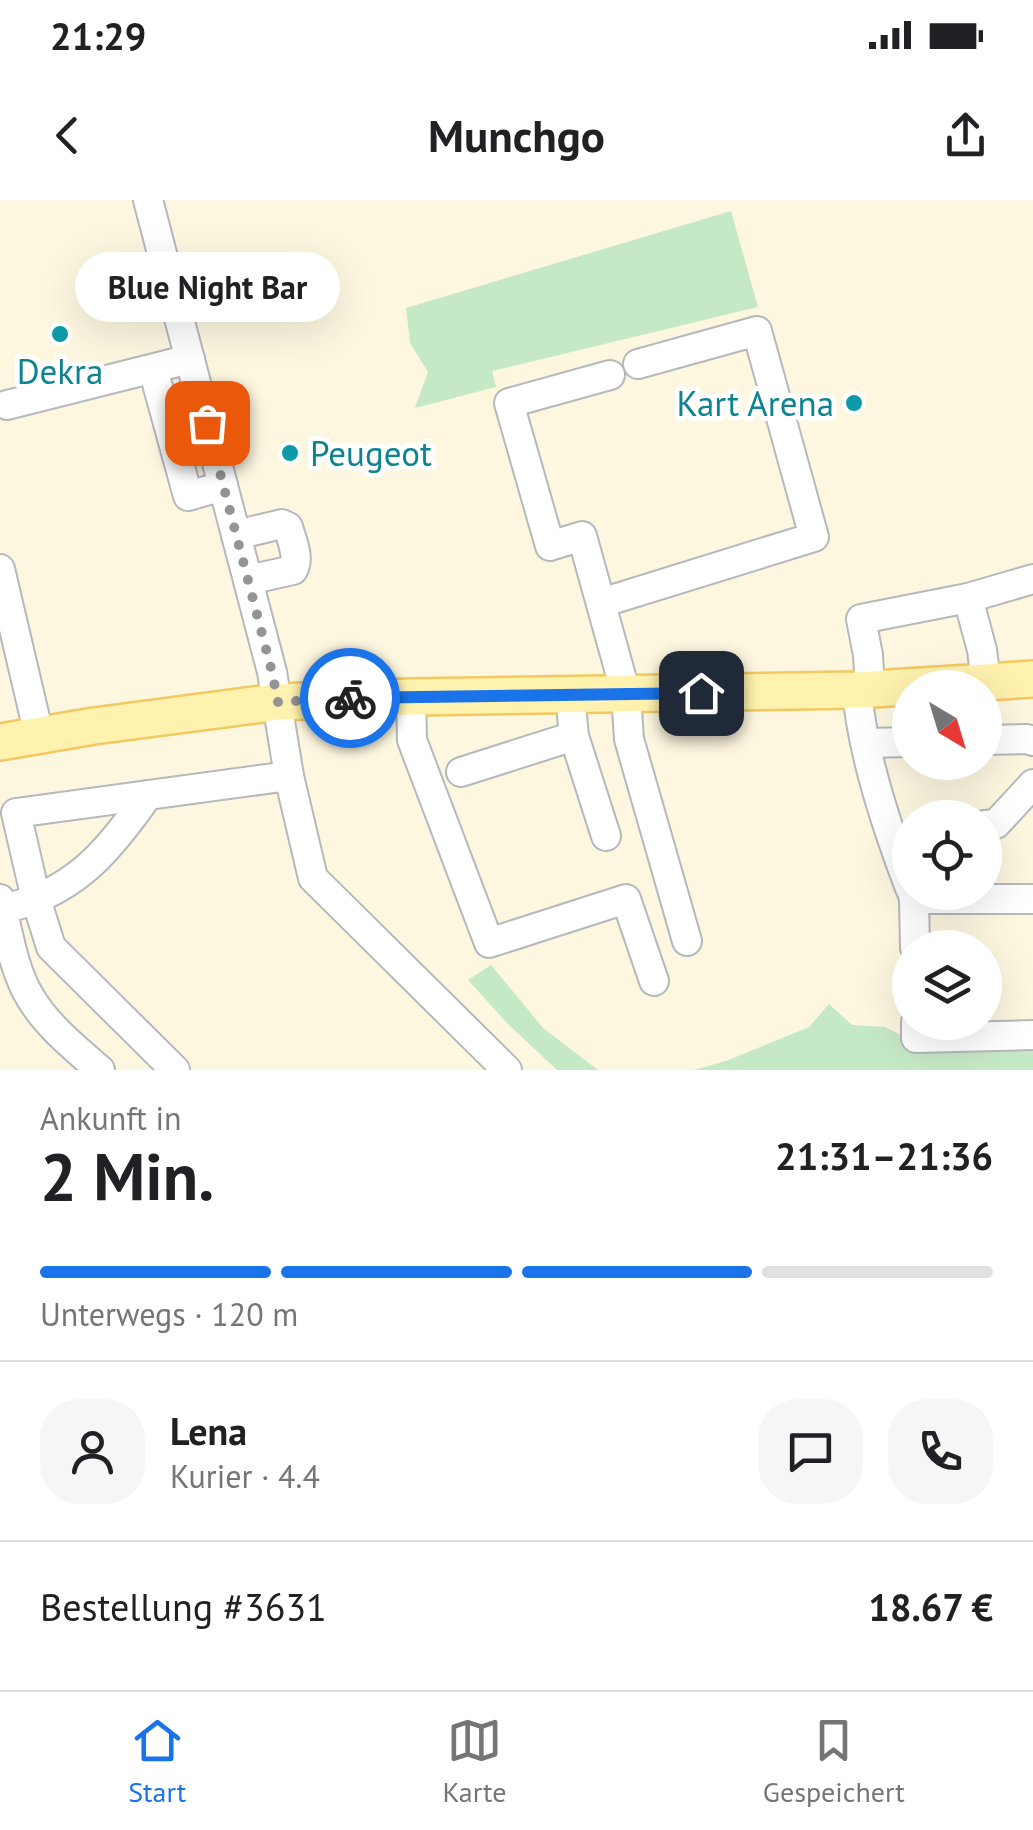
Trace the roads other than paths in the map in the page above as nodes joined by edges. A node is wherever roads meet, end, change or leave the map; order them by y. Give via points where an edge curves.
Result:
1 (148, 200) edge
2 (190, 359) junction
3 (638, 364) dead end
4 (152, 369) junction
5 (610, 375) dead end
6 (7, 405) dead end
7 (223, 486) junction
8 (236, 534) junction
9 (0, 569) edge
10 (1033, 579) edge
11 (248, 580) junction
12 (968, 598) junction
13 (600, 603) junction
14 (984, 670) edge
15 (1033, 679) edge
16 (1002, 681) edge
17 (892, 688) edge
18 (864, 690) junction
19 (626, 694) junction
20 (570, 695) junction
21 (411, 697) junction
22 (278, 702) junction
23 (39, 735) junction
24 (574, 736) junction
25 (1002, 740) edge
26 (1033, 741) edge
27 (0, 742) edge
28 (892, 742) edge
29 (867, 743) junction
30 (461, 772) dead end
31 (288, 776) junction
32 (1033, 784) edge
33 (148, 795) junction
34 (892, 810) edge
35 (1002, 818) edge
36 (606, 836) dead end
37 (1002, 897) edge
38 (36, 899) junction
39 (1033, 899) edge
40 (1, 904) edge
41 (687, 941) dead end
42 (654, 981) dead end
43 (1033, 1035) edge
44 (1002, 1036) edge
45 (100, 1070) edge
46 (174, 1070) edge
47 (507, 1070) edge

1 - 2 street
2 - 4 street
2 - 7 street
3 - 13 street via 757,331 814,537
4 - 6 street
4 - 7 street via 188,496
5 - 13 street via 509,403 550,546 582,536
7 - 8 street
8 - 11 street
8 - 11 street via 282,524 297,561 293,570
9 - 23 street
10 - 12 street
11 - 22 street
12 - 14 street
12 - 18 street via 861,620 868,655
13 - 19 street
15 - 16 main road
17 - 18 main road
18 - 19 main road
18 - 29 street via 860,716
19 - 20 main road
19 - 41 street via 629,739
20 - 21 main road
20 - 24 street
21 - 22 main road
21 - 42 street via 412,740 488,943 626,899
22 - 23 main road
22 - 31 street
23 - 27 main road
24 - 30 street
24 - 36 street
25 - 26 street
28 - 29 street
29 - 34 street
31 - 33 street
31 - 47 street via 312,878
32 - 35 street
33 - 38 street via 91,865
33 - 38 street via 16,813
37 - 39 street
38 - 40 street
38 - 46 street via 50,947
40 - 45 street via 31,1000
43 - 44 street

